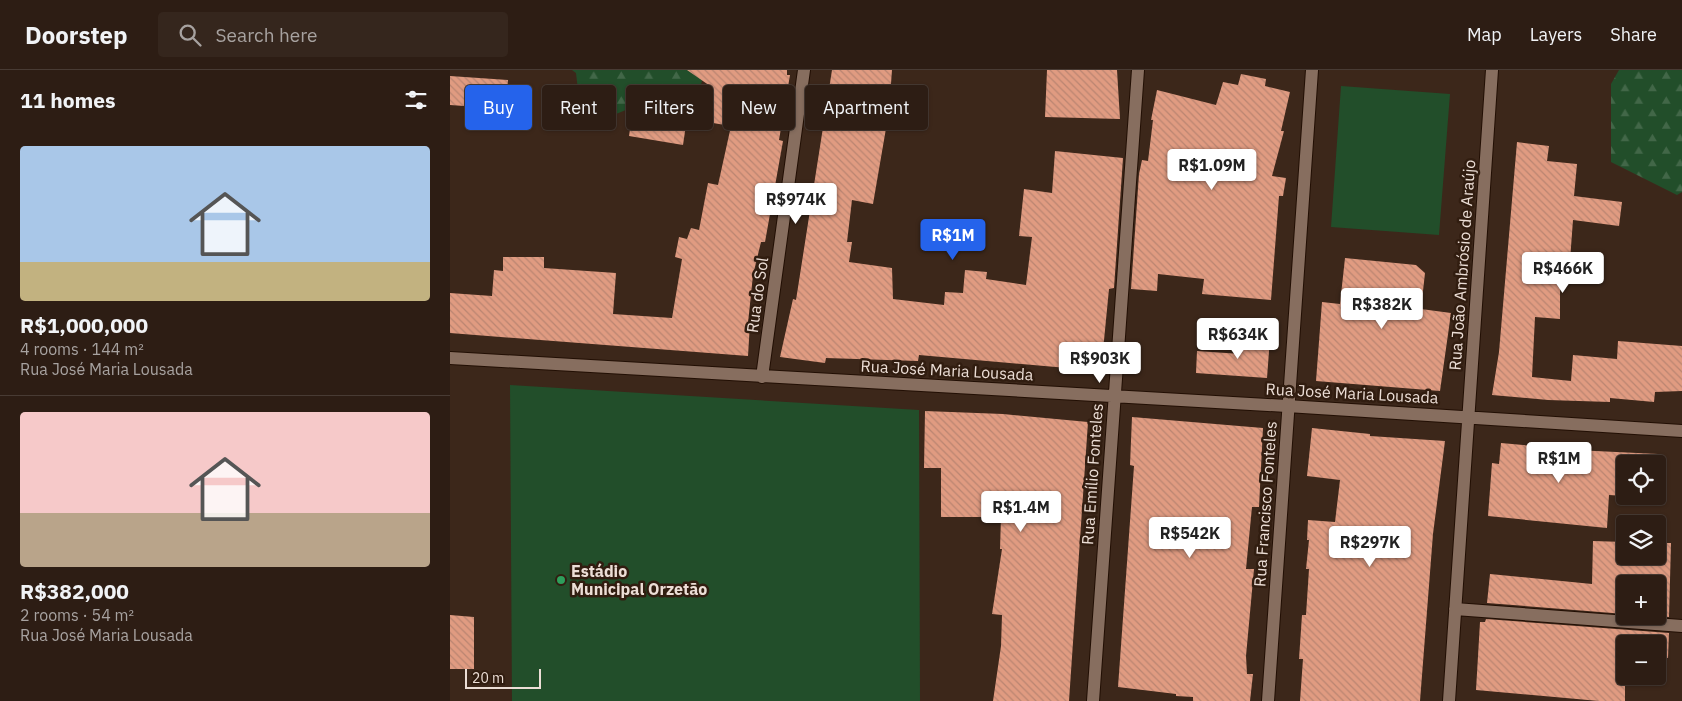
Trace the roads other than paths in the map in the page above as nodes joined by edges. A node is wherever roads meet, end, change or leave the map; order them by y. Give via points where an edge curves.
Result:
1 (804, 70) edge
2 (1138, 70) edge
3 (1312, 70) edge
4 (1492, 70) edge
5 (450, 358) edge
6 (762, 376) junction
7 (1113, 396) junction
8 (1287, 406) junction
9 (1468, 417) junction
10 (1682, 431) edge
11 (1455, 610) junction
12 (1682, 626) edge
13 (1093, 701) edge
14 (1268, 701) edge
15 (1450, 701) edge

1 - 6 street, Rua do Sol
2 - 7 street, Rua Emílio Fonteles
3 - 8 street, Rua Francisco Fonteles
4 - 9 street, Rua João Ambrósio de Araújo
5 - 6 street, Rua José Maria Lousada
6 - 7 street, Rua José Maria Lousada
7 - 8 street, Rua José Maria Lousada
7 - 13 street, Rua Emílio Fonteles
8 - 9 street, Rua José Maria Lousada
8 - 14 street, Rua Francisco Fonteles
9 - 10 street, Rua José Maria Lousada
9 - 11 street, Rua João Ambrósio de Araújo
11 - 12 street
11 - 15 street, Rua João Ambrósio de Araújo

